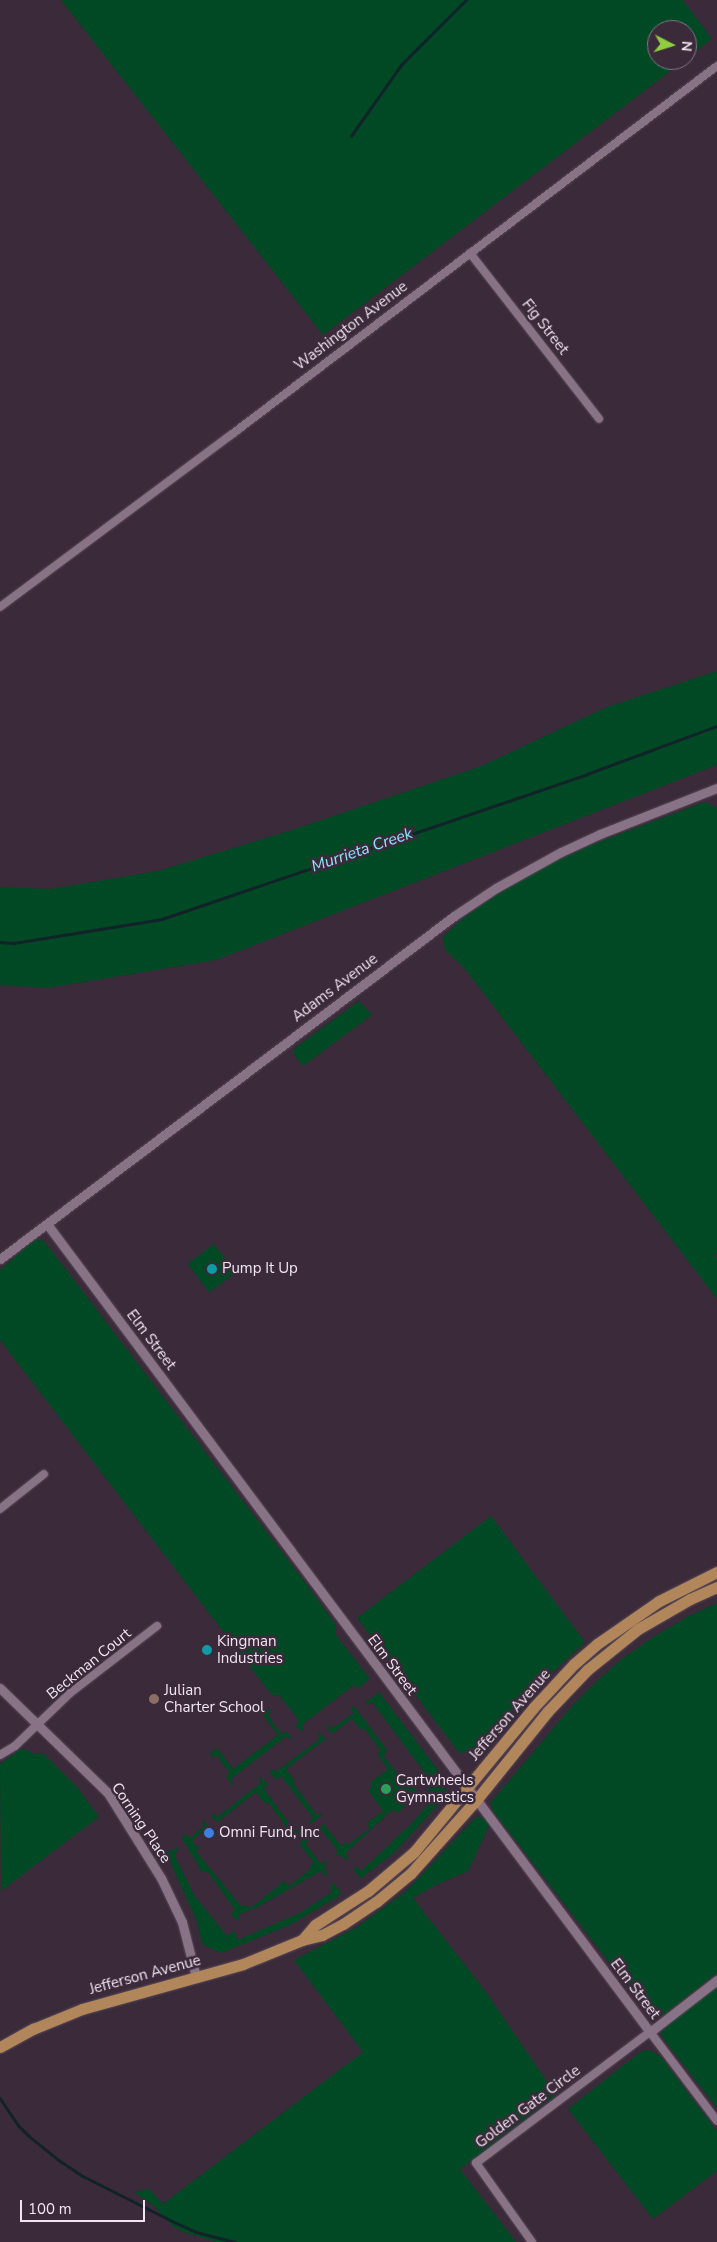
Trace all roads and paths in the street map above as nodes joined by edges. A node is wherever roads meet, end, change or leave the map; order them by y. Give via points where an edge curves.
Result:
1 (717, 66) edge
2 (470, 253) junction
3 (599, 419) dead end
4 (0, 607) edge
5 (717, 788) edge
6 (47, 1224) junction
7 (0, 1259) edge
8 (44, 1474) dead end
9 (0, 1509) edge
10 (717, 1572) edge
11 (717, 1587) edge
12 (659, 1601) junction
13 (157, 1626) dead end
14 (613, 1648) junction
15 (0, 1688) edge
16 (39, 1724) junction
17 (0, 1755) edge
18 (468, 1787) junction
19 (477, 1799) junction
20 (302, 1940) junction
21 (196, 1977) junction
22 (717, 1980) edge
23 (650, 2032) junction
24 (0, 2048) edge
25 (717, 2121) edge
26 (532, 2242) edge

1 - 2 street, Washington Avenue
2 - 3 street, Fig Street
2 - 4 street, Washington Avenue
5 - 6 street, Adams Avenue via 600,834 496,888 454,916
6 - 7 street, Adams Avenue
6 - 18 street, Elm Street
8 - 9 street
10 - 12 main road, Jefferson Avenue
11 - 14 main road, Jefferson Avenue via 638,1628
12 - 14 main road via 659,1606 627,1630
12 - 18 main road, Jefferson Avenue via 574,1664
13 - 16 street, Beckman Court via 70,1693
14 - 19 main road, Jefferson Avenue via 548,1711
15 - 16 street, Corning Place
16 - 17 street, Beckman Court
16 - 21 street, Corning Place via 108,1793 161,1878 182,1922
18 - 19 street, Elm Street
18 - 20 main road, Jefferson Avenue via 414,1852 368,1891 315,1925
19 - 20 main road, Jefferson Avenue via 411,1873 376,1902 322,1935
19 - 23 street, Elm Street
20 - 21 main road, Jefferson Avenue via 243,1964
21 - 24 main road, Jefferson Avenue via 82,2008 33,2029
22 - 23 street
23 - 25 street, Elm Street
23 - 26 street, Golden Gate Circle via 476,2163

